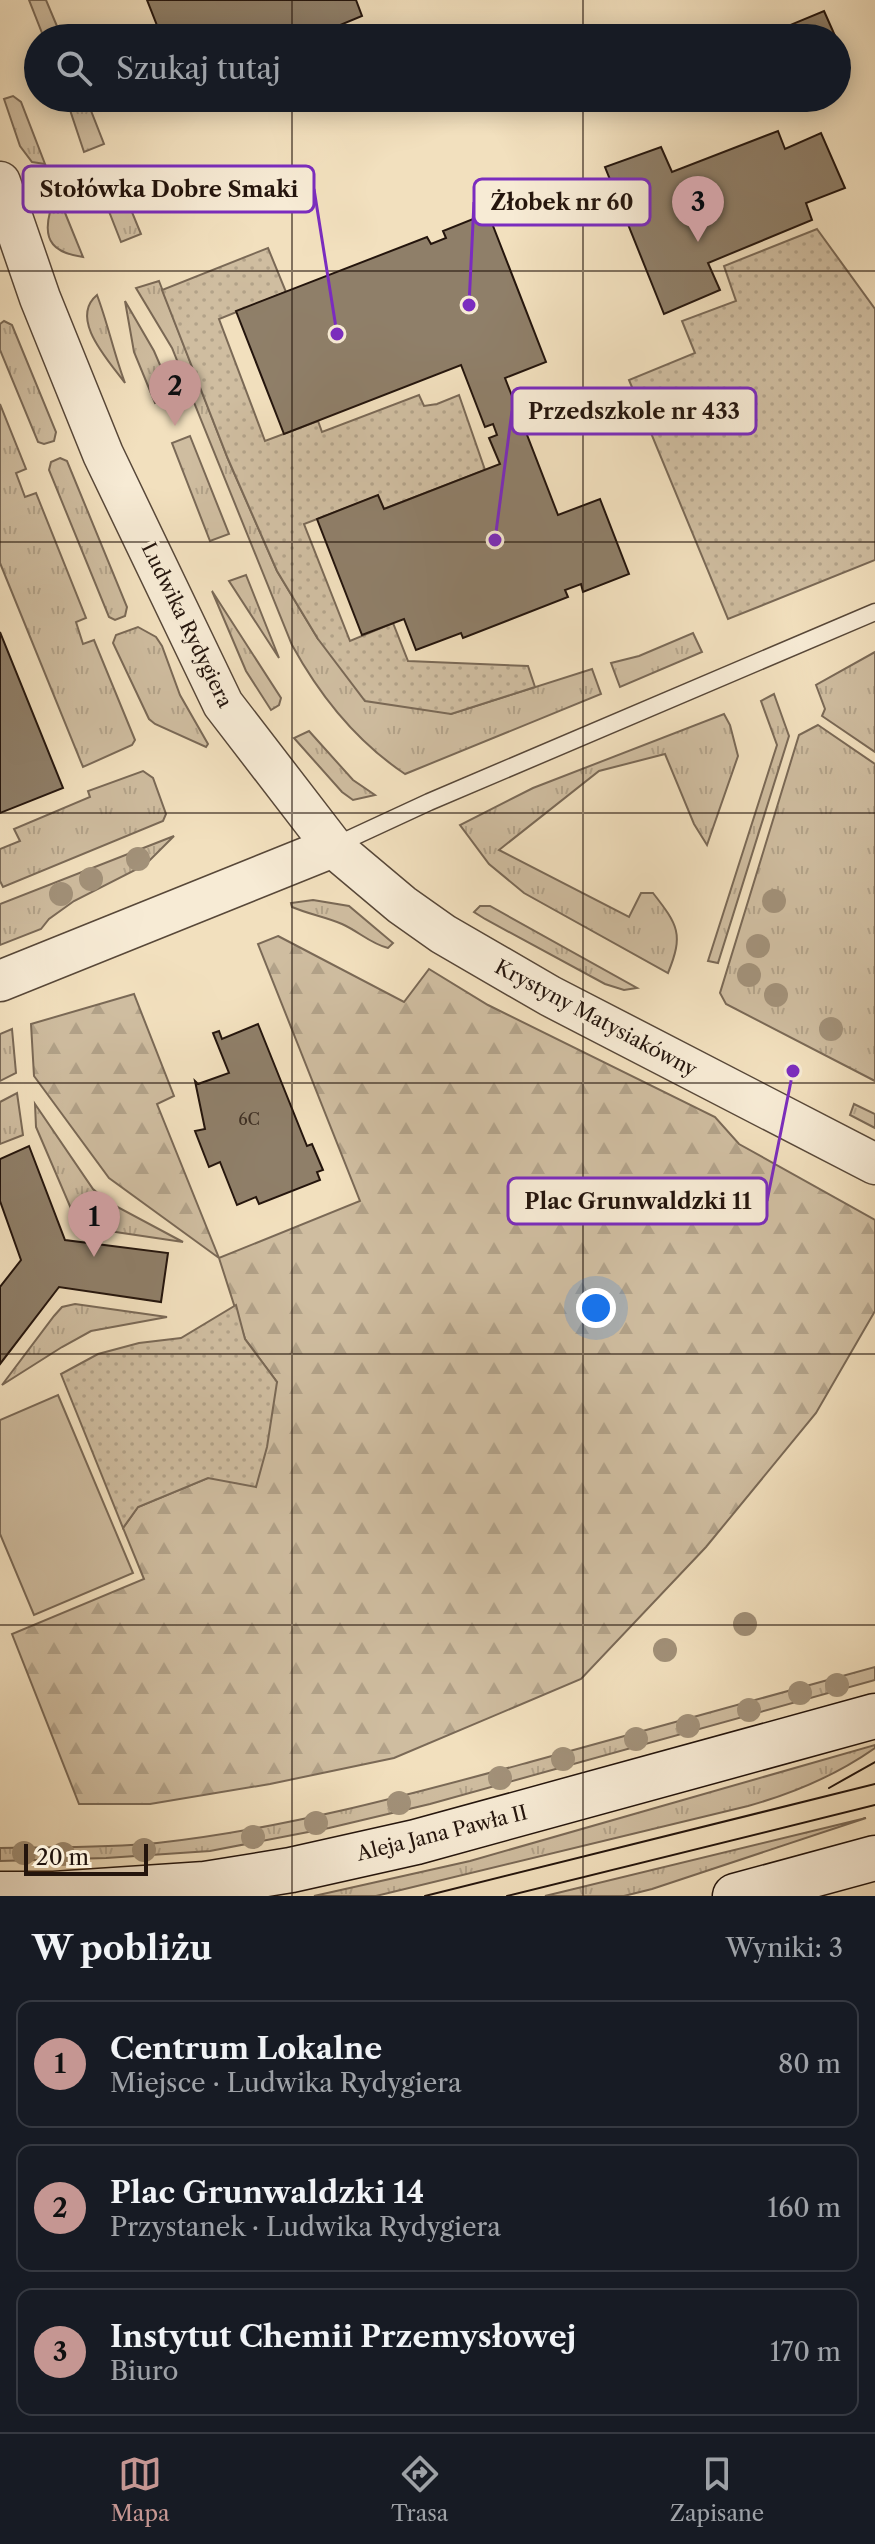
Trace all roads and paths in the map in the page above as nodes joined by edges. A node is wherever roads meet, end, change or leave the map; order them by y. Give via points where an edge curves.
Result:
1 (0, 182) edge
2 (875, 612) edge
3 (333, 847) junction
4 (0, 981) edge
5 (875, 1164) edge
6 (875, 1716) edge
7 (875, 1858) edge
8 (0, 1894) edge
9 (735, 1896) edge

1 - 3 street, Ludwika Rydygiera via 103,454 223,704
2 - 3 lane
3 - 4 street
3 - 5 street, Krystyny Matysiakówny via 443,934 550,996
6 - 8 main road, Aleja Jana Pawła II via 416,1842 291,1870 205,1884
7 - 9 main road

